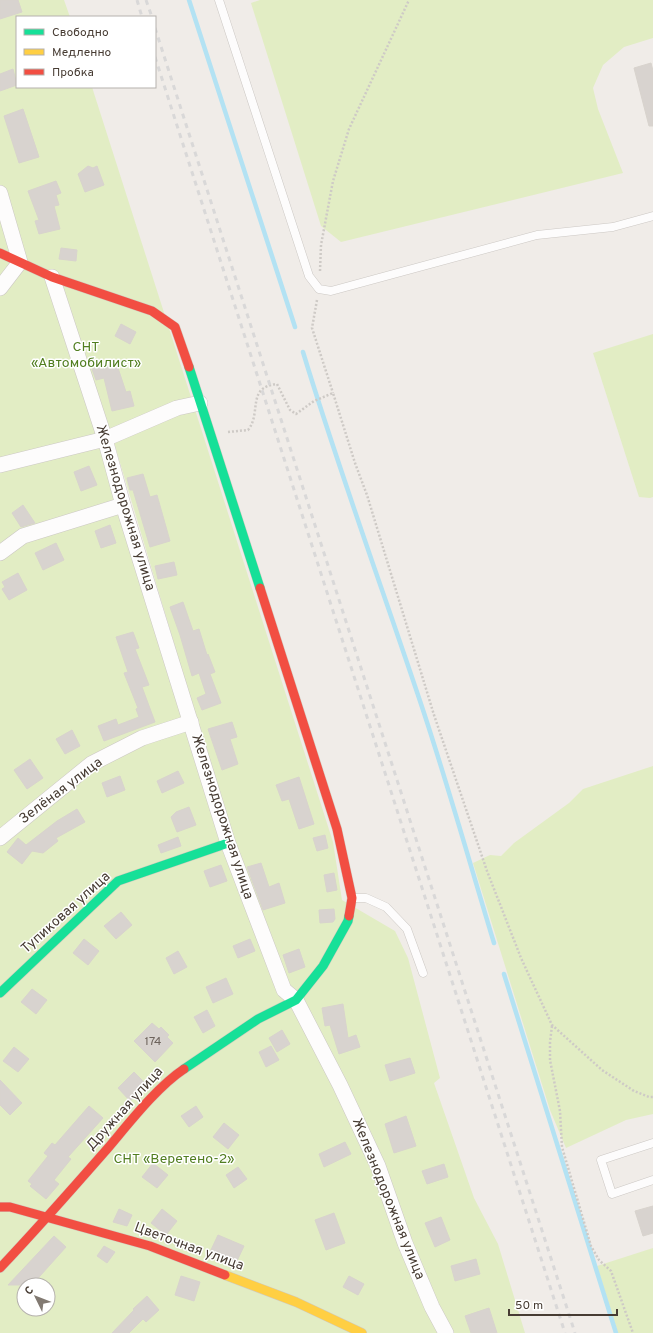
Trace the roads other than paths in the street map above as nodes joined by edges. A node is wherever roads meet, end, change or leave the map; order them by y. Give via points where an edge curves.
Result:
1 (219, 0) edge
2 (0, 193) edge
3 (653, 216) edge
4 (0, 253) edge
5 (20, 262) junction
6 (52, 277) junction
7 (0, 288) edge
8 (200, 403) junction
9 (105, 439) junction
10 (0, 465) edge
11 (123, 505) junction
12 (0, 553) edge
13 (191, 722) junction
14 (0, 838) edge
15 (228, 843) junction
16 (352, 898) junction
17 (423, 973) dead end
18 (0, 993) edge
19 (296, 1000) junction
20 (653, 1143) edge
21 (653, 1180) edge
22 (0, 1207) edge
23 (48, 1217) junction
24 (0, 1268) edge
25 (362, 1333) edge
26 (446, 1333) edge

1 - 3 lane via 309,276 319,289 331,291 537,235 613,228
2 - 5 street
4 - 5 street
5 - 6 street
5 - 7 street
6 - 8 street via 152,311 174,327
6 - 9 street, Железнодорожная улица
8 - 9 street via 177,408
8 - 16 street via 337,829
9 - 10 street
9 - 11 street, Железнодорожная улица
11 - 12 street via 23,536
11 - 13 street, Железнодорожная улица
13 - 14 street, Зелёная улица via 142,738 91,764
13 - 15 street, Железнодорожная улица
15 - 18 street, Тупиковая улица via 118,882
15 - 19 street, Железнодорожная улица via 284,990
16 - 17 lane via 366,898 386,907 407,928
16 - 19 street via 348,921 323,966
19 - 23 street, Дружная улица via 258,1020 173,1076
19 - 26 street, Железнодорожная улица via 378,1166 405,1243
20 - 21 lane via 601,1160 612,1194
22 - 23 street, Цветочная улица
23 - 24 street, Дружная улица
23 - 25 street, Цветочная улица via 150,1246 296,1302

